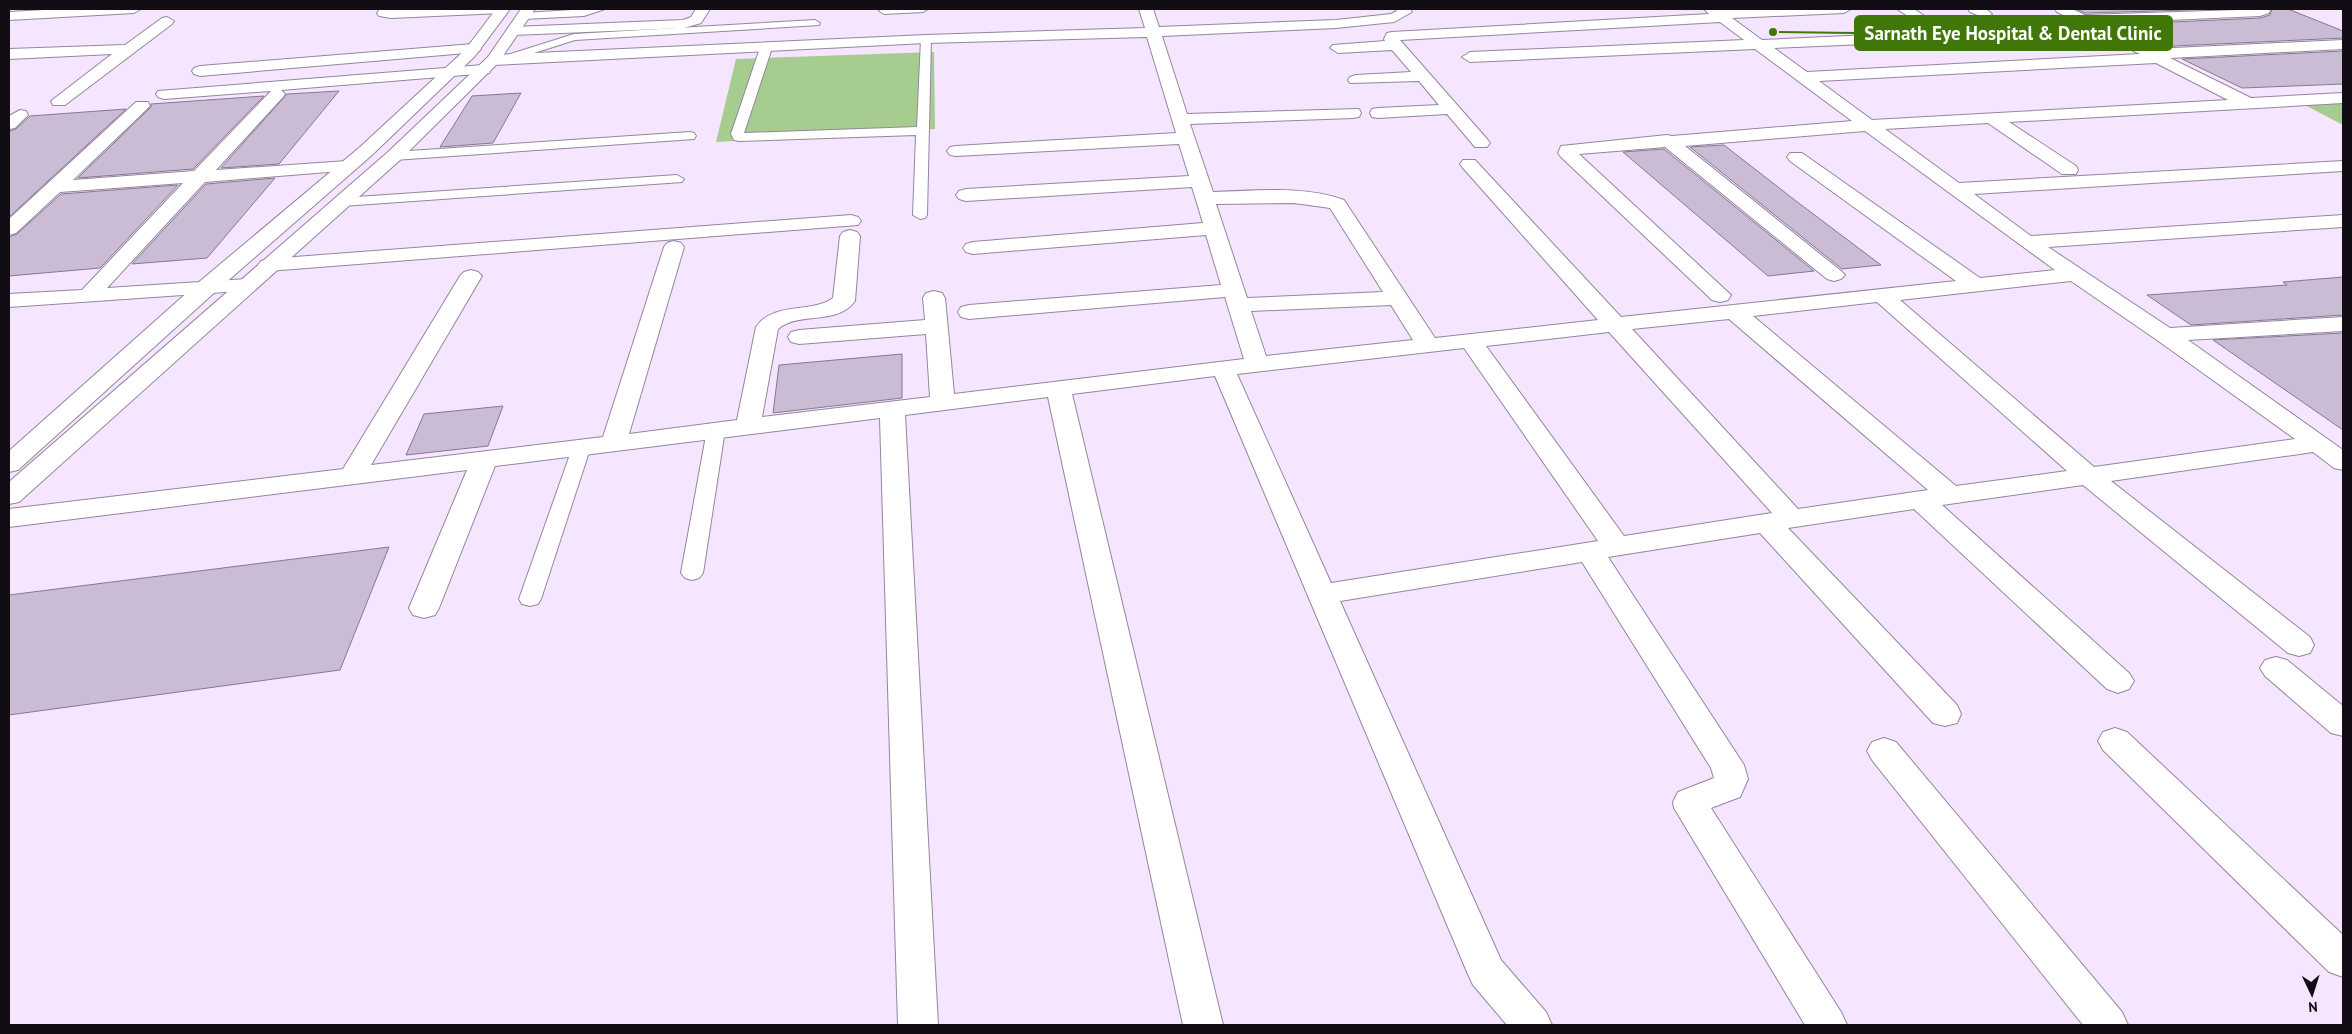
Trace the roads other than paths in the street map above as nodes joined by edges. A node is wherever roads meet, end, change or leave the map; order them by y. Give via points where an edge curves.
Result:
1 (134, 9) edge
2 (386, 9) edge
3 (503, 9) edge
4 (600, 9) edge
5 (703, 9) edge
6 (923, 9) edge
7 (1150, 9) edge
8 (1403, 9) edge
9 (1844, 9) edge
10 (1904, 9) edge
11 (2062, 9) edge
12 (2159, 9) edge
13 (2263, 9) edge
14 (884, 11) dead end
15 (1717, 13) edge
16 (9, 16) edge
17 (2174, 16) junction
18 (521, 19) edge
19 (2082, 19) junction
20 (167, 21) dead end
21 (1925, 21) dead end
22 (815, 23) dead end
23 (2102, 29) junction
24 (476, 37) junction
25 (926, 39) junction
26 (1154, 40) junction
27 (1304, 40) dead end
28 (1758, 43) junction
29 (2343, 44) edge
30 (1396, 45) junction
31 (130, 48) junction
32 (766, 48) junction
33 (1338, 48) dead end
34 (10, 55) edge
35 (2155, 56) junction
36 (1470, 57) dead end
37 (493, 64) junction
38 (200, 71) dead end
39 (449, 73) junction
40 (1422, 76) junction
41 (1804, 77) junction
42 (1356, 80) dead end
43 (164, 94) dead end
44 (277, 94) dead end
45 (2343, 98) edge
46 (59, 101) dead end
47 (2248, 104) junction
48 (142, 106) dead end
49 (1451, 109) junction
50 (1378, 112) dead end
51 (1353, 113) dead end
52 (1991, 118) junction
53 (1179, 119) junction
54 (1869, 125) junction
55 (923, 131) junction
56 (690, 136) dead end
57 (1185, 138) junction
58 (1667, 140) junction
59 (1481, 143) dead end
60 (956, 151) dead end
61 (394, 156) junction
62 (1796, 156) dead end
63 (1469, 164) dead end
64 (347, 166) junction
65 (2343, 166) edge
66 (2069, 170) dead end
67 (200, 177) junction
68 (677, 179) dead end
69 (54, 187) junction
70 (1202, 189) junction
71 (1955, 189) junction
72 (966, 195) dead end
73 (342, 202) junction
74 (920, 215) dead end
75 (2343, 221) edge
76 (1214, 228) junction
77 (9, 229) edge
78 (2027, 242) junction
79 (674, 247) dead end
80 (974, 248) dead end
81 (268, 265) junction
82 (2076, 274) junction
83 (1834, 275) dead end
84 (472, 276) dead end
85 (1976, 284) junction
86 (247, 285) junction
87 (207, 287) junction
88 (1881, 295) junction
89 (88, 296) junction
90 (934, 298) dead end
91 (1236, 298) junction
92 (1398, 298) junction
93 (9, 301) edge
94 (1726, 303) junction
95 (969, 312) dead end
96 (1614, 324) junction
97 (2343, 324) edge
98 (936, 326) junction
99 (2165, 335) junction
100 (799, 337) dead end
101 (1470, 340) junction
102 (1428, 345) junction
103 (1257, 364) junction
104 (1223, 368) junction
105 (1058, 388) junction
106 (942, 402) junction
107 (892, 408) junction
108 (748, 426) junction
109 (716, 430) junction
110 (614, 442) junction
111 (2317, 444) junction
112 (582, 446) junction
113 (485, 458) junction
114 (2343, 462) edge
115 (9, 464) edge
116 (352, 475) junction
117 (2088, 476) junction
118 (1950, 495) junction
119 (9, 496) edge
120 (1920, 500) junction
121 (9, 518) edge
122 (1779, 521) junction
123 (1603, 549) junction
124 (692, 573) dead end
125 (1322, 594) junction
126 (530, 599) dead end
127 (424, 608) dead end
128 (2299, 645) dead end
129 (2276, 668) dead end
130 (2118, 681) dead end
131 (1945, 714) dead end
132 (2343, 724) edge
133 (2114, 741) dead end
134 (1884, 751) dead end
135 (2343, 960) edge
136 (918, 1025) edge
137 (1203, 1025) edge
138 (1532, 1025) edge
139 (1827, 1025) edge
140 (2108, 1025) edge

1 - 16 street
2 - 3 street via 384,13 391,14
3 - 24 street
4 - 18 lane
5 - 18 street via 696,20 684,24
6 - 14 lane
7 - 26 street
8 - 26 street via 1405,12 1401,16 1372,21
9 - 15 street
10 - 21 street
11 - 19 street
12 - 17 street
13 - 17 street via 2260,12
15 - 28 street
15 - 30 street via 1403,34 1392,36
17 - 19 street
18 - 37 street
19 - 23 street
20 - 31 street
22 - 37 lane via 574,37
23 - 28 street
23 - 35 street
24 - 38 street
24 - 39 street
25 - 26 street
25 - 32 street
25 - 55 lane
26 - 27 street
26 - 53 street
28 - 36 street
28 - 41 street
29 - 35 street
30 - 33 street
30 - 40 street
31 - 34 street
31 - 46 street
32 - 37 street
32 - 55 lane via 737,134 739,137
35 - 41 street
35 - 47 street
37 - 39 street
37 - 61 street
39 - 43 street
39 - 64 street
40 - 42 street
40 - 49 street
41 - 54 street
44 - 67 street
45 - 47 street
47 - 52 street
48 - 69 street
49 - 50 street
49 - 59 street
51 - 53 street
52 - 54 street
52 - 66 street
53 - 57 street
54 - 58 street
54 - 71 street
55 - 74 lane
56 - 61 lane
57 - 60 street
57 - 70 street
58 - 83 street
58 - 94 street via 1575,148 1567,150 1567,153
61 - 73 street
62 - 85 street
63 - 96 street
64 - 67 street
64 - 87 street
65 - 71 street
67 - 69 street
67 - 89 street
68 - 73 lane
69 - 77 street
70 - 72 street
70 - 76 street
70 - 92 street via 1332,200 1338,204
71 - 78 street
73 - 81 street
75 - 78 street
76 - 80 street
76 - 91 street
78 - 82 street
79 - 110 street
81 - 86 street
81 - 108 street via 850,229 844,301 825,311 780,317 767,327
82 - 85 street
82 - 99 street
84 - 116 street
85 - 88 street
86 - 87 street
86 - 119 street
87 - 89 street
87 - 115 street
88 - 94 street
88 - 117 street
89 - 93 street
90 - 98 street
91 - 92 street
91 - 95 street
91 - 103 street
92 - 102 street
94 - 96 street
94 - 118 street
96 - 101 street
96 - 122 street
97 - 99 street
98 - 100 street
98 - 106 street
99 - 111 street
101 - 102 street
101 - 123 street
102 - 103 street
103 - 104 street
104 - 105 street
104 - 125 street
105 - 106 street
105 - 137 street
106 - 107 street
107 - 108 street
107 - 136 street
108 - 109 street
109 - 110 street
109 - 124 lane
110 - 112 street
111 - 114 street
111 - 117 street
112 - 113 street
112 - 126 lane
113 - 116 street
113 - 127 street
116 - 121 street
117 - 118 street
117 - 128 street
118 - 120 street
120 - 122 street
120 - 130 street
122 - 123 street
122 - 131 street
123 - 125 street
123 - 139 street via 1727,765 1731,779 1728,787 1690,802 1692,808
125 - 138 street via 1487,972
129 - 132 street
133 - 135 street
134 - 140 street

